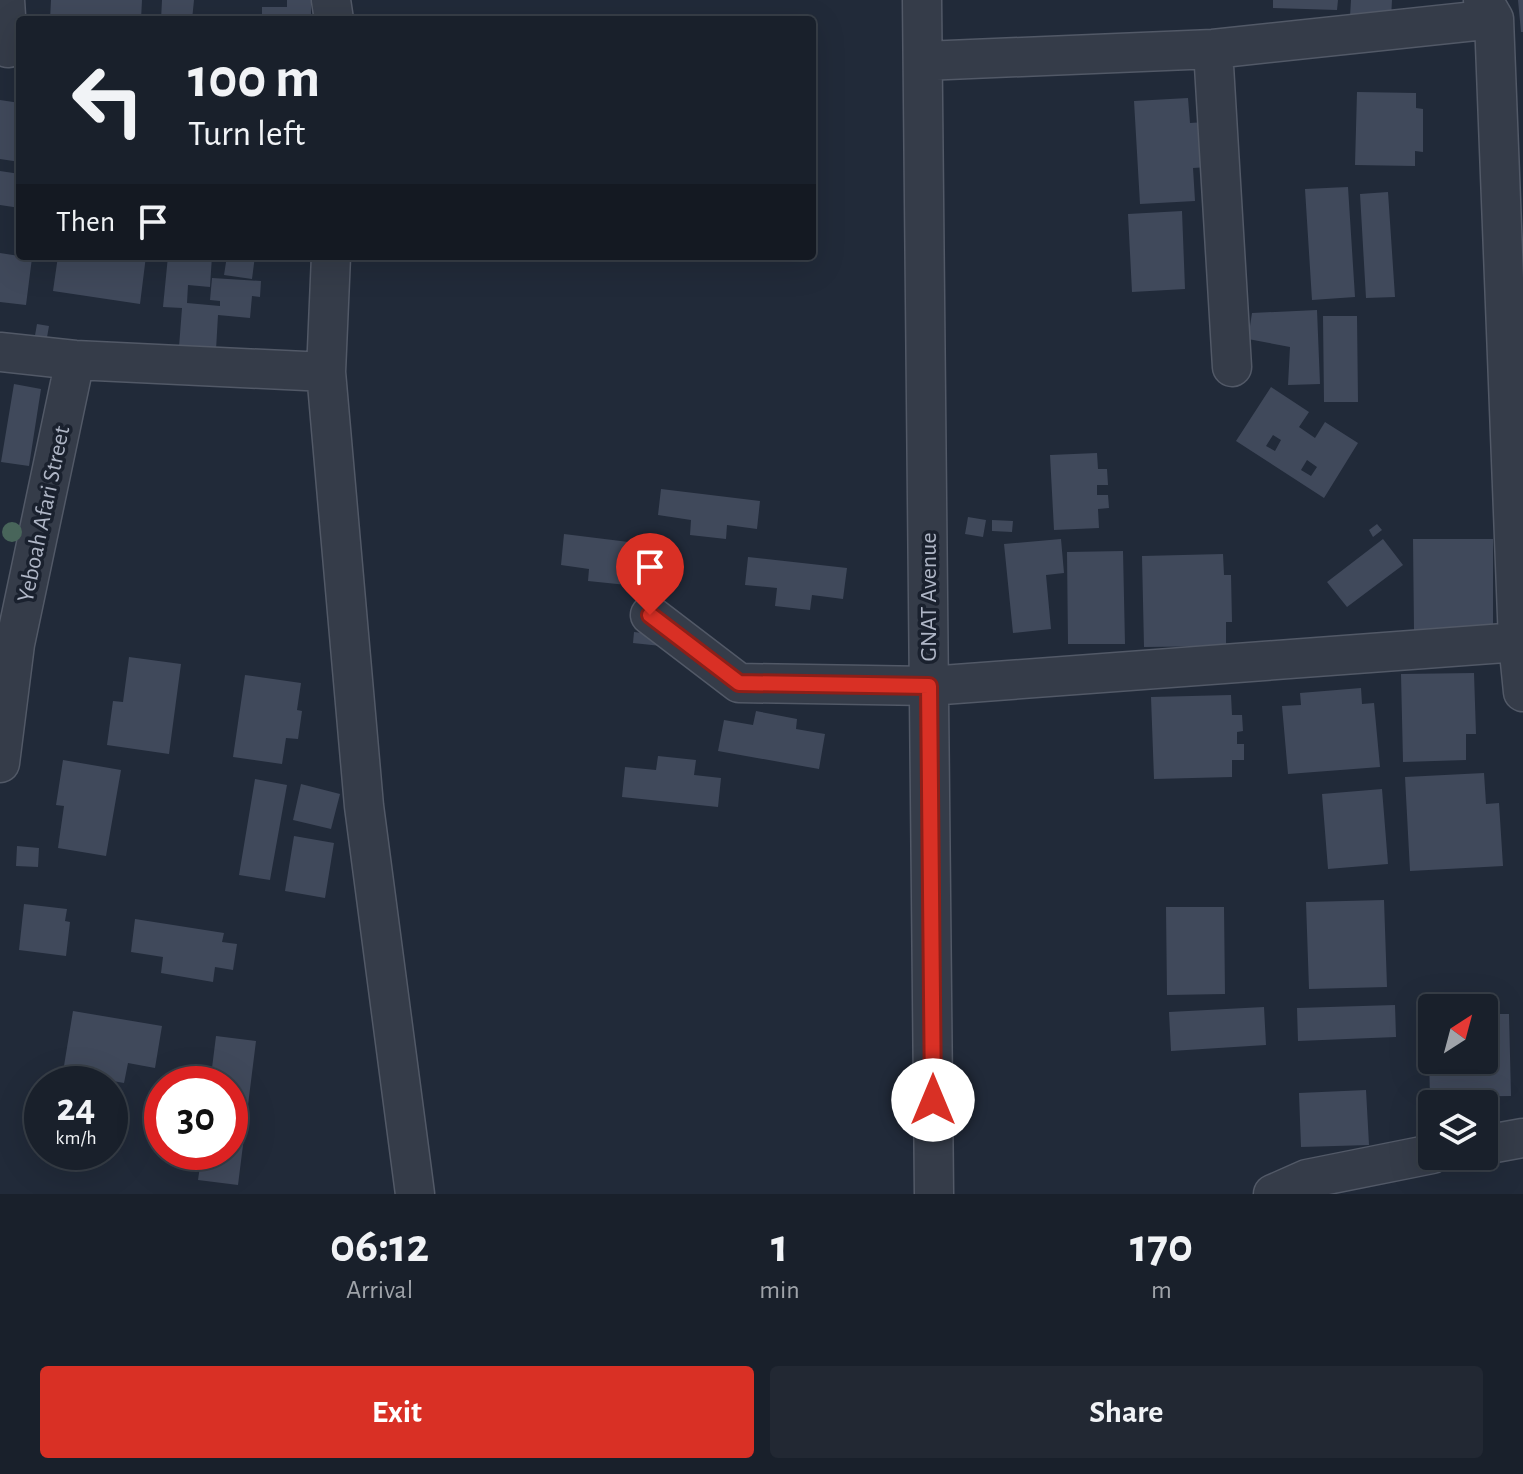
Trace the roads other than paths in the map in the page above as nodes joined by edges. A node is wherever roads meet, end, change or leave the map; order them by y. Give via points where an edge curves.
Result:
1 (5, 0) edge
2 (922, 0) edge
3 (1488, 9) edge
4 (9, 48) edge
5 (1213, 49) junction
6 (924, 61) junction
7 (331, 260) edge
8 (0, 352) edge
9 (75, 360) junction
10 (1232, 367) dead end
11 (326, 372) junction
12 (650, 615) dead end
13 (1518, 642) junction
14 (7, 644) edge
15 (929, 686) junction
16 (1523, 692) edge
17 (0, 763) edge
18 (1523, 1138) edge
19 (1498, 1142) edge
20 (1418, 1157) edge
21 (415, 1194) edge
22 (934, 1194) edge
23 (1273, 1194) edge

1 - 4 street
2 - 6 street, GNAT Avenue
3 - 5 street
3 - 13 street
5 - 6 street
5 - 10 street
6 - 15 street, GNAT Avenue
7 - 11 street
8 - 9 street
9 - 11 street
9 - 14 street, Yeboah Afari Street
11 - 21 street via 364,806
12 - 15 street via 739,683
13 - 15 street
13 - 16 street
14 - 17 street, Yeboah Afari Street
15 - 22 street, GNAT Avenue
18 - 19 street
20 - 23 street via 1307,1179

